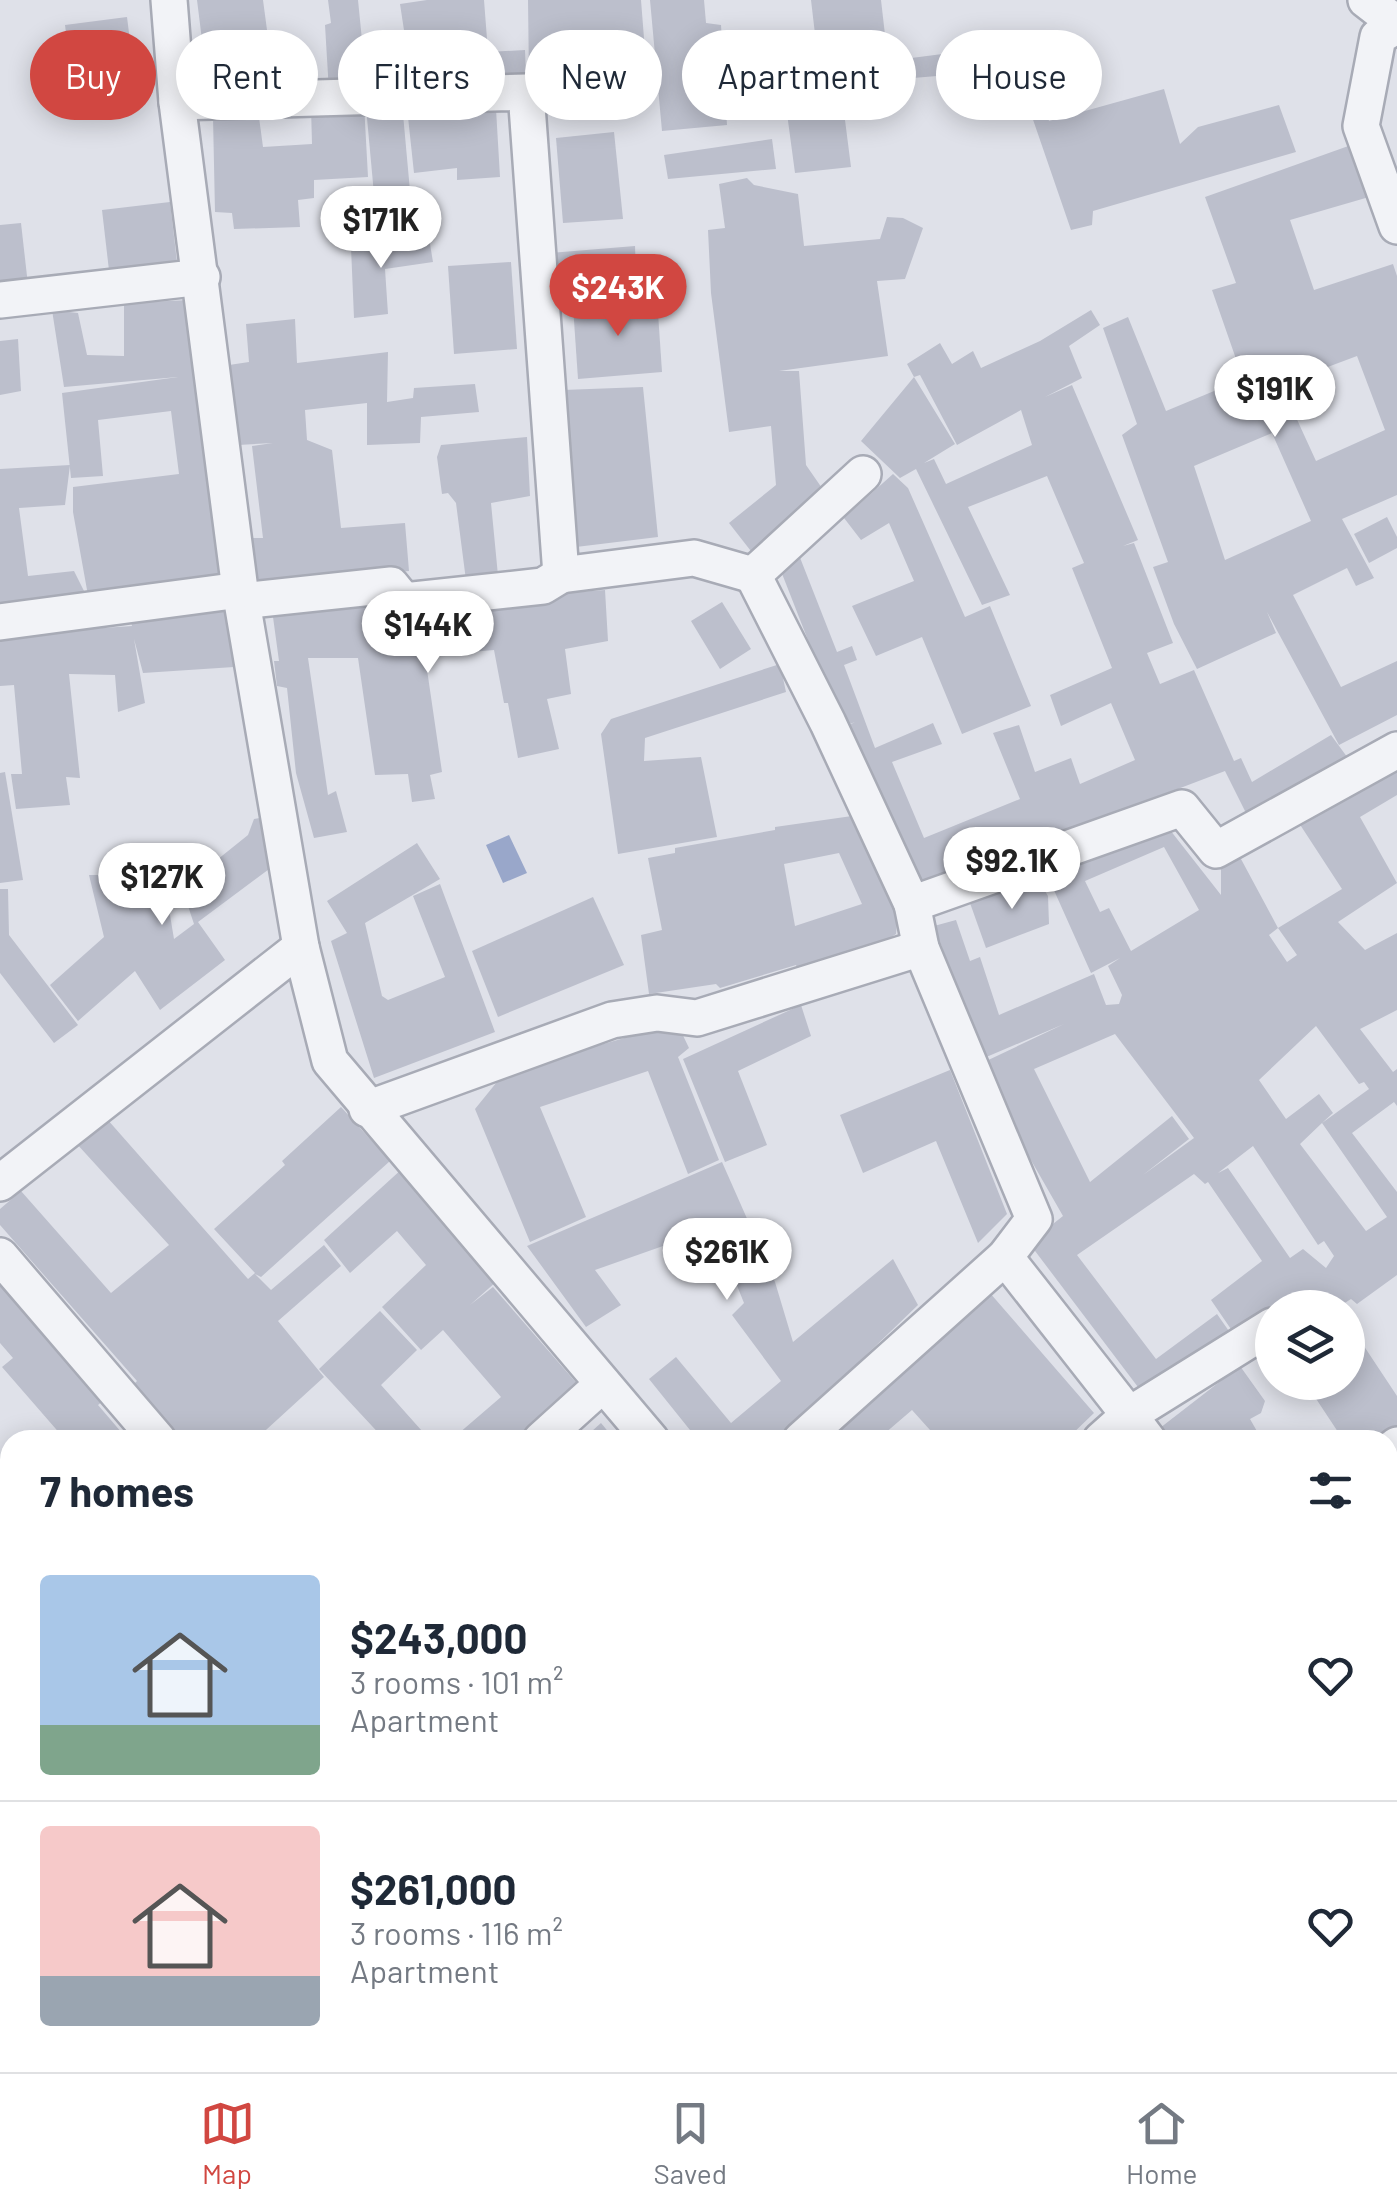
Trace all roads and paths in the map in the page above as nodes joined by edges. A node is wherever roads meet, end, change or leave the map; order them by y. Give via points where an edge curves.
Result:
1 (168, 0) edge
2 (1366, 0) edge
3 (1397, 24) edge
4 (176, 82) edge
5 (318, 98) edge
6 (180, 120) edge
7 (1397, 226) edge
8 (202, 276) junction
9 (0, 300) edge
10 (863, 474) dead end
11 (561, 574) junction
12 (752, 575) junction
13 (241, 596) junction
14 (0, 622) edge
15 (1397, 750) edge
16 (912, 904) junction
17 (301, 947) junction
18 (921, 948) junction
19 (367, 1109) junction
20 (0, 1183) edge
21 (0, 1256) edge
22 (1005, 1257) junction
23 (1255, 1339) edge
24 (603, 1384) junction
25 (1138, 1428) edge
26 (149, 1430) edge
27 (552, 1430) edge
28 (642, 1430) edge
29 (812, 1430) edge

1 - 4 street
2 - 3 street
3 - 7 street via 1378,37 1361,126
5 - 11 street via 526,92
6 - 8 street
8 - 9 street
8 - 13 street
10 - 12 street
11 - 12 street via 694,558
11 - 13 street via 543,586 404,601 391,585
12 - 16 street
13 - 14 street
13 - 17 street
15 - 16 street via 1216,850 1182,808
16 - 18 street
17 - 19 street via 330,1062
17 - 20 street
18 - 19 street via 697,1018 657,1013 612,1020
18 - 22 street via 1034,1218
19 - 24 street
21 - 26 street
22 - 25 street
22 - 29 street
23 - 25 street
24 - 27 street
24 - 28 street

